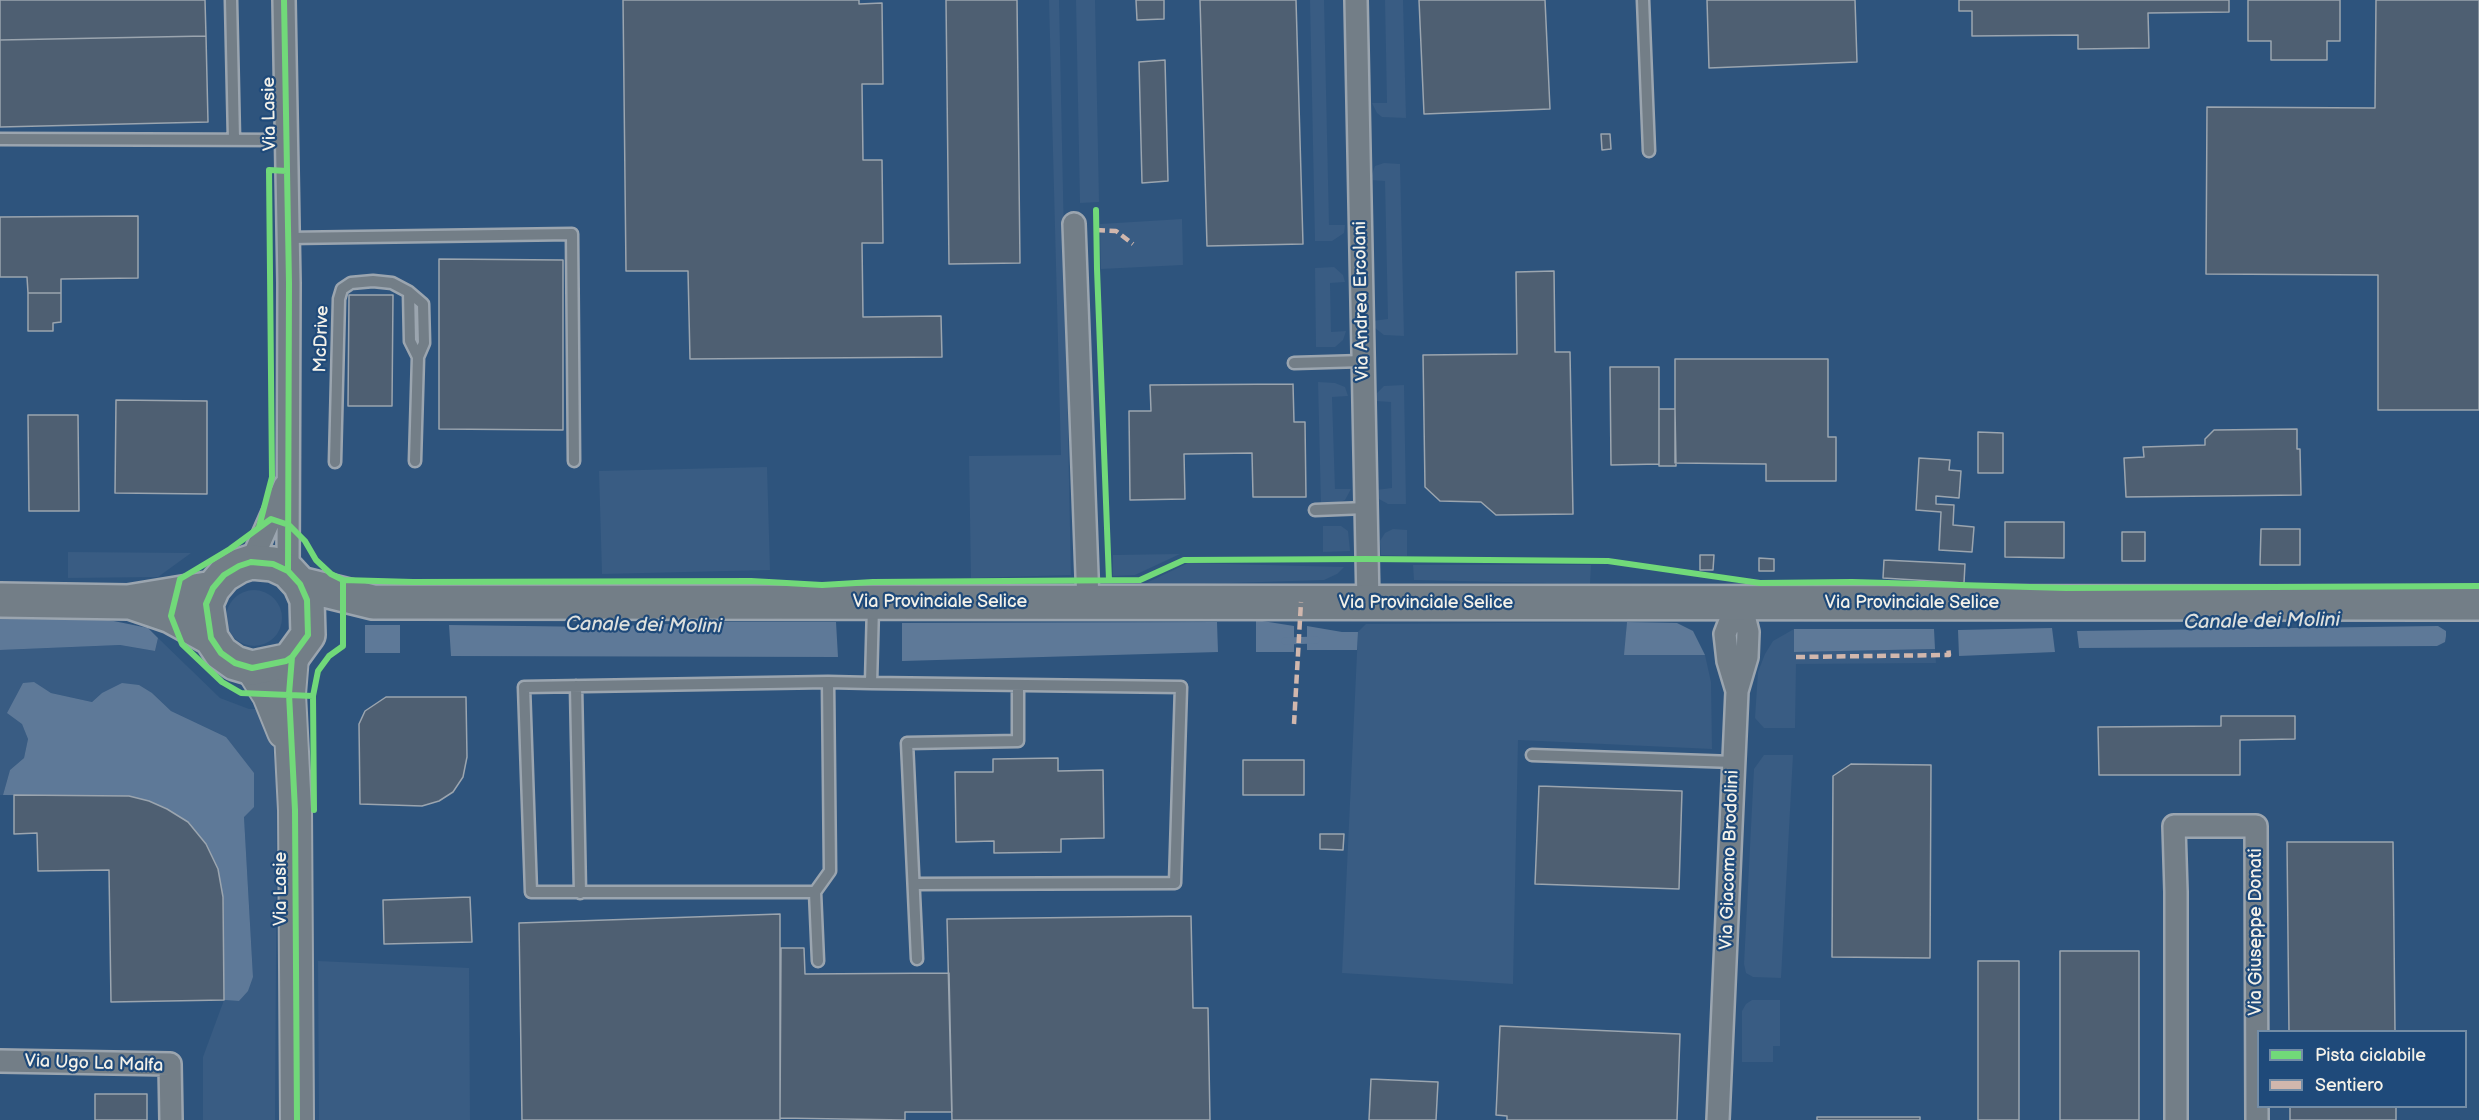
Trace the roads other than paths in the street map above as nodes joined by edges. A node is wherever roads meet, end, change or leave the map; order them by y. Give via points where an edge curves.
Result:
1 (231, 0) edge
2 (284, 0) edge
3 (1356, 0) edge
4 (1643, 0) edge
5 (0, 139) edge
6 (234, 139) junction
7 (286, 140) junction
8 (1649, 151) dead end
9 (1074, 224) dead end
10 (288, 238) junction
11 (1363, 361) junction
12 (1294, 363) dead end
13 (415, 461) dead end
14 (574, 461) dead end
15 (335, 462) dead end
16 (288, 479) junction
17 (1366, 508) junction
18 (1315, 510) dead end
19 (251, 562) junction
20 (294, 577) junction
21 (213, 588) junction
22 (0, 600) edge
23 (128, 602) junction
24 (374, 602) junction
25 (873, 602) junction
26 (1088, 602) junction
27 (1368, 603) junction
28 (1700, 603) junction
29 (2479, 603) edge
30 (1749, 610) junction
31 (1725, 634) junction
32 (210, 638) junction
33 (300, 646) junction
34 (252, 668) junction
35 (828, 682) junction
36 (871, 683) junction
37 (1018, 684) junction
38 (576, 686) junction
39 (1737, 691) junction
40 (291, 749) junction
41 (1532, 755) dead end
42 (1734, 762) junction
43 (914, 884) junction
44 (815, 892) junction
45 (580, 893) junction
46 (917, 959) dead end
47 (818, 961) dead end
48 (0, 1061) edge
49 (171, 1120) edge
50 (297, 1120) edge
51 (1718, 1120) edge
52 (2176, 1120) edge
53 (2257, 1120) edge

1 - 6 lane
2 - 7 street, Via Lasie
3 - 11 street, Via Andrea Ercolani
4 - 8 lane
5 - 6 lane
6 - 7 lane
7 - 10 street, Via Lasie
9 - 26 street
10 - 14 lane via 572,234
10 - 16 street, Via Lasie
11 - 12 lane
11 - 17 street, Via Andrea Ercolani
13 - 15 lane, McDrive via 423,304 392,283 373,281 351,284 342,289 339,299
16 - 19 street, Via Lasie
16 - 20 street, Via Lasie
17 - 18 lane
17 - 27 street, Via Andrea Ercolani
19 - 20 main road, Via Provinciale Selice via 273,564
19 - 21 main road via 224,575
20 - 24 main road, Via Provinciale Selice
20 - 33 main road via 307,600
21 - 23 main road
21 - 32 main road via 206,604
22 - 23 main road
23 - 32 main road via 171,616
24 - 25 main road, Via Provinciale Selice
24 - 33 main road, Via Provinciale Selice via 342,613
25 - 26 main road, Via Provinciale Selice
25 - 36 lane
26 - 27 main road, Via Provinciale Selice
27 - 28 main road, Via Provinciale Selice
28 - 30 main road, Via Provinciale Selice
28 - 31 street
29 - 30 main road, Via Provinciale Selice
30 - 31 street
30 - 39 street, Via Giacomo Brodolini via 1747,657
31 - 39 street
32 - 34 main road via 221,653
33 - 34 main road, Via Provinciale Selice via 286,661
33 - 40 street, Via Lasie via 289,694
34 - 40 street, Via Lasie via 269,695
35 - 36 lane
35 - 38 lane
35 - 44 lane via 830,871
36 - 37 lane
37 - 43 lane via 1017,741 907,743
37 - 43 lane via 1181,687 1175,883
38 - 45 lane
38 - 45 lane via 524,687 531,892
39 - 42 street, Via Giacomo Brodolini
40 - 50 street, Via Lasie via 295,810
41 - 42 lane
42 - 51 street, Via Giacomo Brodolini
43 - 46 lane
44 - 45 lane
44 - 47 lane
48 - 49 street, Via Ugo La Malfa via 170,1064
52 - 53 street, Via Giuseppe Donati via 2174,826 2256,826

